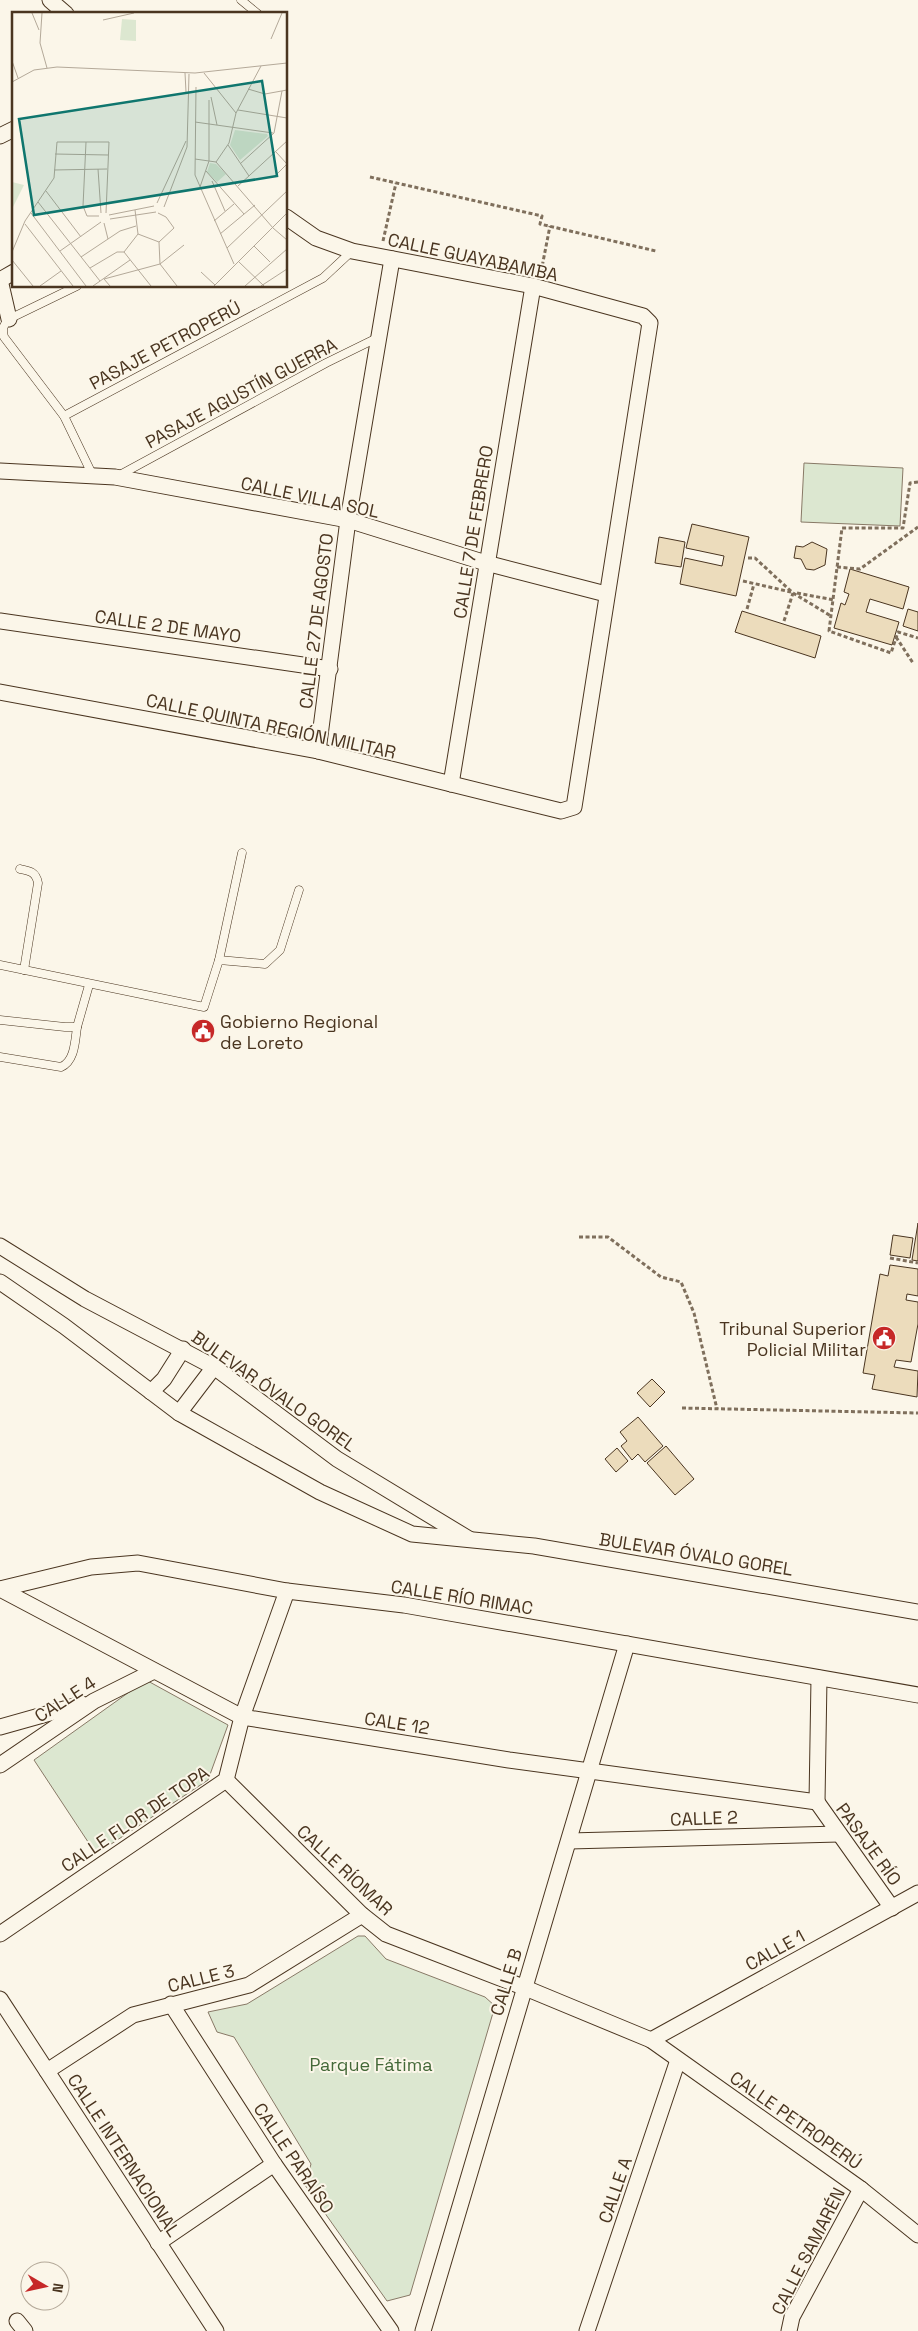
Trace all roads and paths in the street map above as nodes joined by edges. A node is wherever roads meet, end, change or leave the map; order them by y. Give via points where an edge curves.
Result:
1 (50, 0) edge
2 (241, 0) edge
3 (64, 12) edge
4 (256, 12) edge
5 (12, 130) edge
6 (0, 136) edge
7 (370, 177) dead end
8 (396, 183) junction
9 (288, 218) edge
10 (550, 226) junction
11 (352, 251) junction
12 (656, 251) dead end
13 (386, 258) junction
14 (12, 273) edge
15 (0, 280) edge
16 (536, 287) junction
17 (73, 288) edge
18 (8, 319) junction
19 (381, 336) junction
20 (64, 416) junction
21 (0, 470) edge
22 (93, 476) junction
23 (115, 477) junction
24 (918, 482) edge
25 (348, 520) junction
26 (918, 527) edge
27 (748, 558) dead end
28 (486, 563) junction
29 (837, 566) junction
30 (743, 581) dead end
31 (754, 584) junction
32 (793, 593) junction
33 (606, 594) junction
34 (834, 600) junction
35 (746, 609) dead end
36 (831, 616) junction
37 (0, 621) edge
38 (784, 621) dead end
39 (896, 637) junction
40 (918, 638) edge
41 (913, 663) dead end
42 (330, 669) junction
43 (0, 692) edge
44 (318, 751) junction
45 (451, 784) junction
46 (242, 853) dead end
47 (20, 869) dead end
48 (300, 890) dead end
49 (219, 960) junction
50 (0, 965) edge
51 (24, 970) junction
52 (89, 985) junction
53 (0, 1020) edge
54 (77, 1027) junction
55 (0, 1057) edge
56 (579, 1237) dead end
57 (0, 1246) edge
58 (890, 1258) dead end
59 (918, 1262) edge
60 (0, 1282) edge
61 (183, 1349) junction
62 (214, 1367) junction
63 (151, 1392) junction
64 (682, 1408) dead end
65 (717, 1409) junction
66 (179, 1413) junction
67 (918, 1413) edge
68 (472, 1541) junction
69 (0, 1589) edge
70 (287, 1591) junction
71 (916, 1610) edge
72 (627, 1644) junction
73 (154, 1670) junction
74 (819, 1678) junction
75 (918, 1695) edge
76 (94, 1701) junction
77 (242, 1717) junction
78 (0, 1727) edge
79 (0, 1765) edge
80 (589, 1771) junction
81 (226, 1780) junction
82 (816, 1802) junction
83 (839, 1834) junction
84 (570, 1840) junction
85 (918, 1893) edge
86 (892, 1908) junction
87 (362, 1915) junction
88 (0, 1934) edge
89 (523, 1986) junction
90 (0, 1999) edge
91 (171, 2004) junction
92 (651, 2040) junction
93 (678, 2060) junction
94 (47, 2071) junction
95 (274, 2164) junction
96 (861, 2189) junction
97 (918, 2235) edge
98 (158, 2242) junction
99 (216, 2331) edge
100 (391, 2331) edge
101 (423, 2331) edge
102 (587, 2331) edge
103 (789, 2331) edge

1 - 3 street
2 - 4 lane
5 - 6 street
7 - 8 path
8 - 10 path via 542,216 540,224
8 - 13 path
9 - 11 street, CALLE GUAYABAMBA via 316,238
10 - 12 path
10 - 16 path
11 - 13 street, CALLE GUAYABAMBA
11 - 20 lane, PASAJE PETROPERÚ via 323,278
13 - 16 street, CALLE GUAYABAMBA
13 - 19 street, CALLE 27 DE AGOSTO
14 - 15 street
15 - 18 street
16 - 28 street, CALLE 7 DE FEBRERO
16 - 33 street, CALLE GUAYABAMBA via 643,316 650,323
17 - 18 lane
18 - 20 lane via 2,331 4,337
19 - 23 lane, PASAJE AGUSTÍN GUERRA
19 - 25 street, CALLE 27 DE AGOSTO
20 - 22 lane
21 - 22 street, CALLE VILLA SOL
22 - 23 street, CALLE VILLA SOL
23 - 25 street, CALLE VILLA SOL
24 - 29 path via 910,483 903,528 842,528
25 - 28 street, CALLE VILLA SOL
25 - 42 street, CALLE 27 DE AGOSTO
26 - 29 path via 860,569
27 - 32 path via 755,558
28 - 33 street, CALLE VILLA SOL
28 - 45 street, CALLE 7 DE FEBRERO
29 - 34 path
30 - 31 path
31 - 32 path
31 - 35 path
32 - 34 path
32 - 36 path
32 - 38 path
33 - 45 street, CALLE QUINTA REGIÓN MILITAR via 576,803 571,809 562,811
34 - 36 path
36 - 39 path via 829,631 891,653
37 - 42 street, CALLE 2 DE MAYO
39 - 40 path via 898,632
39 - 41 path
42 - 44 street, CALLE 27 DE AGOSTO
43 - 44 street, CALLE QUINTA REGIÓN MILITAR
44 - 45 street, CALLE QUINTA REGIÓN MILITAR
46 - 49 lane
47 - 51 lane via 32,871 38,883
48 - 49 lane via 280,950 265,964
49 - 52 lane via 204,1007
50 - 51 lane
51 - 52 lane
52 - 54 lane
53 - 54 lane
54 - 55 lane via 72,1055 61,1067
56 - 65 path via 608,1238 661,1276 681,1282 694,1313
57 - 61 street, BULEVAR ÓVALO GOREL via 85,1299
58 - 59 path
60 - 63 street, BULEVAR ÓVALO GOREL
61 - 62 street, BULEVAR ÓVALO GOREL
61 - 63 street via 164,1379
62 - 66 street
62 - 68 street, BULEVAR ÓVALO GOREL via 337,1459
63 - 66 street, BULEVAR ÓVALO GOREL
64 - 65 path
65 - 67 path
66 - 68 street, BULEVAR ÓVALO GOREL via 320,1492 412,1534
68 - 71 street, BULEVAR ÓVALO GOREL via 534,1546
69 - 70 street, CALLE RÍO RIMAC via 91,1567 138,1563
69 - 73 street, CALE 12
70 - 72 street, CALLE RÍO RIMAC via 404,1605
70 - 77 street, CALLE FLOR DE TOPA
72 - 74 street, CALLE RÍO RIMAC
72 - 80 street, CALLE B
73 - 76 street, CALLE 4
73 - 77 street, CALE 12
74 - 75 street, CALLE RÍO RIMAC
74 - 82 street
76 - 78 street
76 - 79 street, CALLE 4
77 - 80 street, CALE 12
77 - 81 street, CALLE FLOR DE TOPA
80 - 82 street, CALE 12
80 - 84 street, CALLE B
81 - 87 street, CALLE RÍOMAR
81 - 88 street, CALLE FLOR DE TOPA
82 - 83 street, PASAJE RÍO
83 - 84 street, CALLE 2
83 - 86 street, PASAJE RÍO
84 - 89 street, CALLE B
85 - 86 street, CALLE 1
86 - 92 street, CALLE 1
87 - 89 street, CALLE RÍOMAR via 386,1934
87 - 91 street, CALLE 3 via 249,1985
89 - 92 street, CALLE RÍOMAR
89 - 101 street, CALLE B
90 - 94 street, CALLE INTERNACIONAL
91 - 94 street, CALLE 3 via 133,2015
91 - 95 street, CALLE PARAÍSO
92 - 93 street, CALLE PETROPERÚ
93 - 96 street, CALLE PETROPERÚ
93 - 102 street, CALLE A
94 - 98 street, CALLE INTERNACIONAL
95 - 98 street
95 - 100 street, CALLE PARAÍSO
96 - 97 street, CALLE PETROPERÚ
96 - 103 street, CALLE SAMARÉN via 792,2317
98 - 99 street, CALLE INTERNACIONAL

